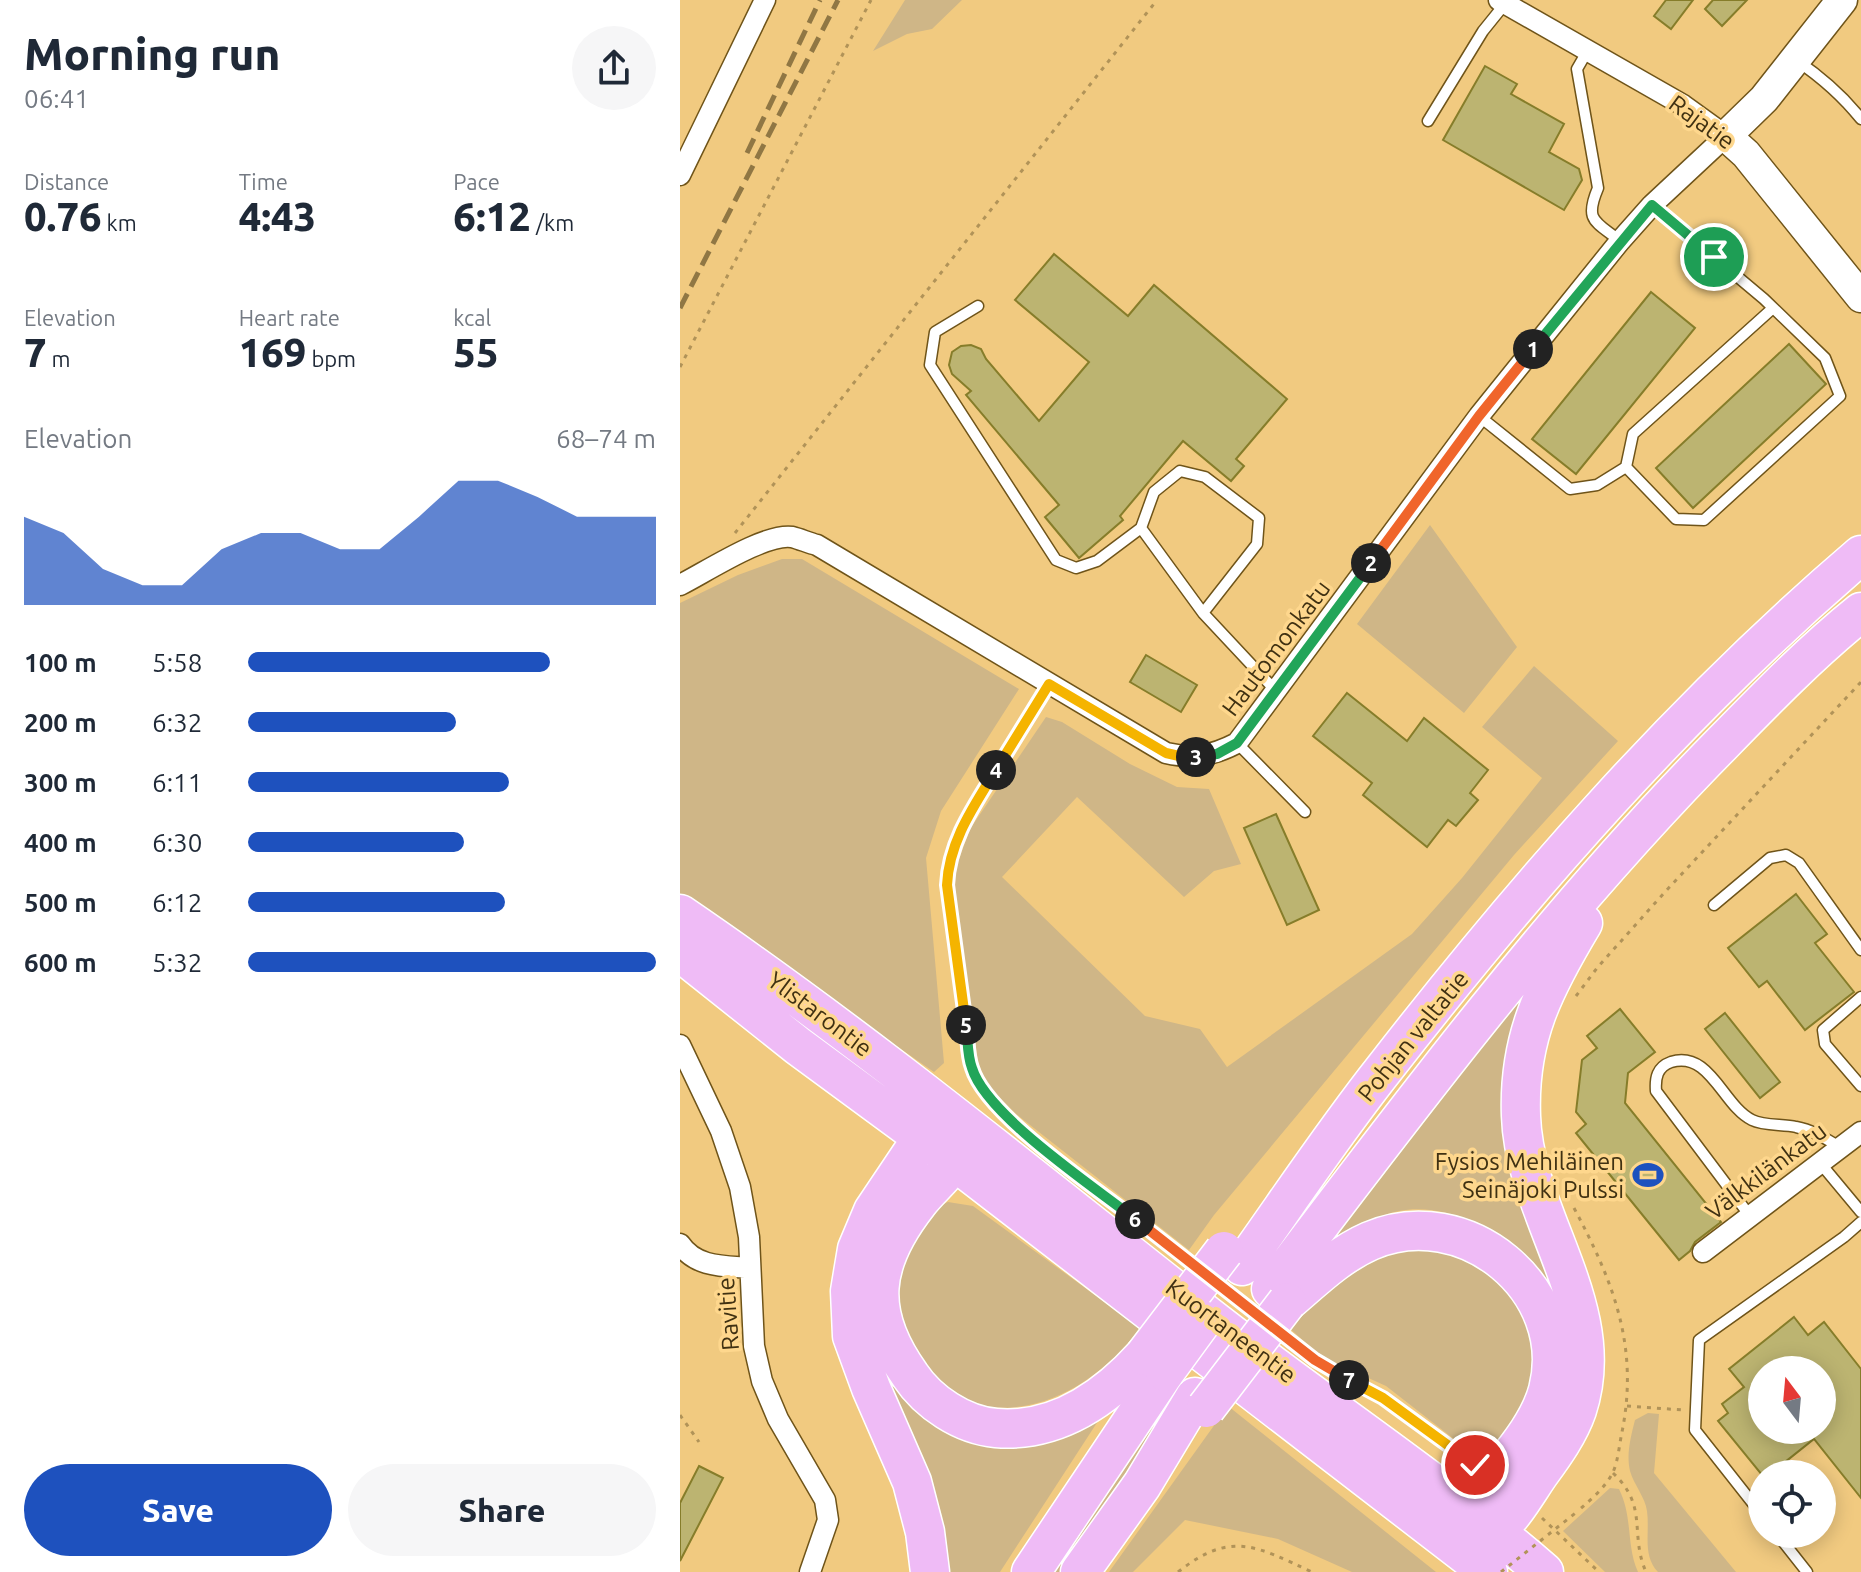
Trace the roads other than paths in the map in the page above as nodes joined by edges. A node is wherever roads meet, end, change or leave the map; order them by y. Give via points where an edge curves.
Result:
1 (765, 0) edge
2 (1842, 0) edge
3 (1501, 2) edge
4 (1588, 50) junction
5 (1794, 59) junction
6 (1861, 119) edge
7 (1428, 121) dead end
8 (1726, 136) junction
9 (680, 175) edge
10 (1652, 205) junction
11 (1620, 241) junction
12 (1861, 297) edge
13 (978, 306) dead end
14 (1773, 308) junction
15 (1479, 416) junction
16 (1626, 467) junction
17 (1141, 528) junction
18 (1861, 555) edge
19 (680, 585) edge
20 (1861, 612) edge
21 (1203, 613) junction
22 (1277, 692) junction
23 (1237, 743) junction
24 (1305, 812) dead end
25 (1646, 822) junction
26 (1714, 905) dead end
27 (680, 914) edge
28 (1861, 950) edge
29 (680, 952) edge
30 (1861, 997) edge
31 (680, 1045) edge
32 (1861, 1086) edge
33 (958, 1117) junction
34 (1861, 1132) edge
35 (922, 1138) junction
36 (1841, 1148) junction
37 (953, 1160) junction
38 (1821, 1164) junction
39 (1861, 1212) edge
40 (1750, 1216) junction
41 (1861, 1222) edge
42 (680, 1244) edge
43 (1703, 1252) dead end
44 (750, 1268) junction
45 (1268, 1300) junction
46 (1154, 1364) junction
47 (1507, 1489) junction
48 (1748, 1497) edge
49 (1482, 1520) junction
50 (1788, 1548) edge
51 (1459, 1549) junction
52 (810, 1572) edge
53 (930, 1572) edge
54 (1031, 1572) edge
55 (1080, 1572) edge
56 (1488, 1572) edge
57 (1544, 1572) edge
58 (1807, 1572) edge

1 - 9 street
2 - 5 street
3 - 4 street, Rajatie
3 - 7 lane
4 - 8 street, Rajatie
4 - 11 lane via 1577,69 1598,188 1590,206 1593,219
5 - 6 lane via 1818,75
5 - 8 street
8 - 10 street, Hautomonkatu
8 - 12 street, Rajatie
10 - 11 street, Hautomonkatu
10 - 14 lane
11 - 15 street, Hautomonkatu
13 - 17 lane via 935,332 930,365 1056,560 1076,568 1097,561
14 - 16 lane via 1633,434
14 - 16 lane via 1825,358 1840,396 1704,520 1676,519
15 - 16 lane via 1570,489 1597,485
15 - 22 street, Hautomonkatu
17 - 21 lane
17 - 21 lane via 1154,492 1180,471 1205,477 1259,518 1257,544
18 - 46 highway, Pohjan valtatie, bridge via 1793,614 1633,774 1517,906
19 - 23 street, Hautomonkatu via 771,539 790,537 817,545 1166,753 1188,758 1217,754
20 - 25 highway, Pohjan valtatie
21 - 22 lane
22 - 23 street, Hautomonkatu
23 - 24 lane
25 - 45 highway, Pohjan valtatie via 1448,1056
25 - 47 highway via 1542,994 1522,1064 1521,1117 1528,1168 1576,1301 1584,1374 1577,1410 1556,1451
26 - 28 lane via 1770,858 1786,855 1799,863
27 - 33 highway, Ylistarontie
29 - 35 highway, Ylistarontie
30 - 32 lane via 1823,1030 1825,1044
31 - 44 street, Ravitie via 721,1131 740,1187
33 - 35 highway
33 - 37 highway
33 - 49 highway, Kuortaneentie via 1216,1322
34 - 36 street, Välkkilänkatu
35 - 37 highway, Ylistarontie
35 - 53 highway via 873,1211 857,1249 850,1291 852,1336 912,1482
36 - 38 street, Välkkilänkatu
36 - 40 lane via 1812,1131 1753,1121 1699,1064 1683,1059 1664,1065 1655,1077 1656,1091
37 - 46 highway via 910,1213 882,1265 878,1297 884,1328 916,1384 937,1405 961,1417 1018,1430 1084,1408
37 - 51 highway, Kuortaneentie
38 - 39 lane
38 - 40 street, Välkkilänkatu
40 - 43 street, Välkkilänkatu
41 - 48 lane via 1699,1340 1695,1430
42 - 44 street via 714,1267
44 - 52 street, Ravitie via 754,1346 762,1381 825,1500 828,1520
45 - 47 highway via 1371,1240 1409,1231 1447,1233 1480,1244 1509,1264 1533,1294 1553,1360 1548,1391
45 - 55 highway, Pohjan valtatie
46 - 54 highway, Pohjan valtatie
47 - 49 highway
49 - 51 highway
49 - 57 highway, Kuortaneentie
50 - 58 lane
51 - 56 highway, Kuortaneentie

